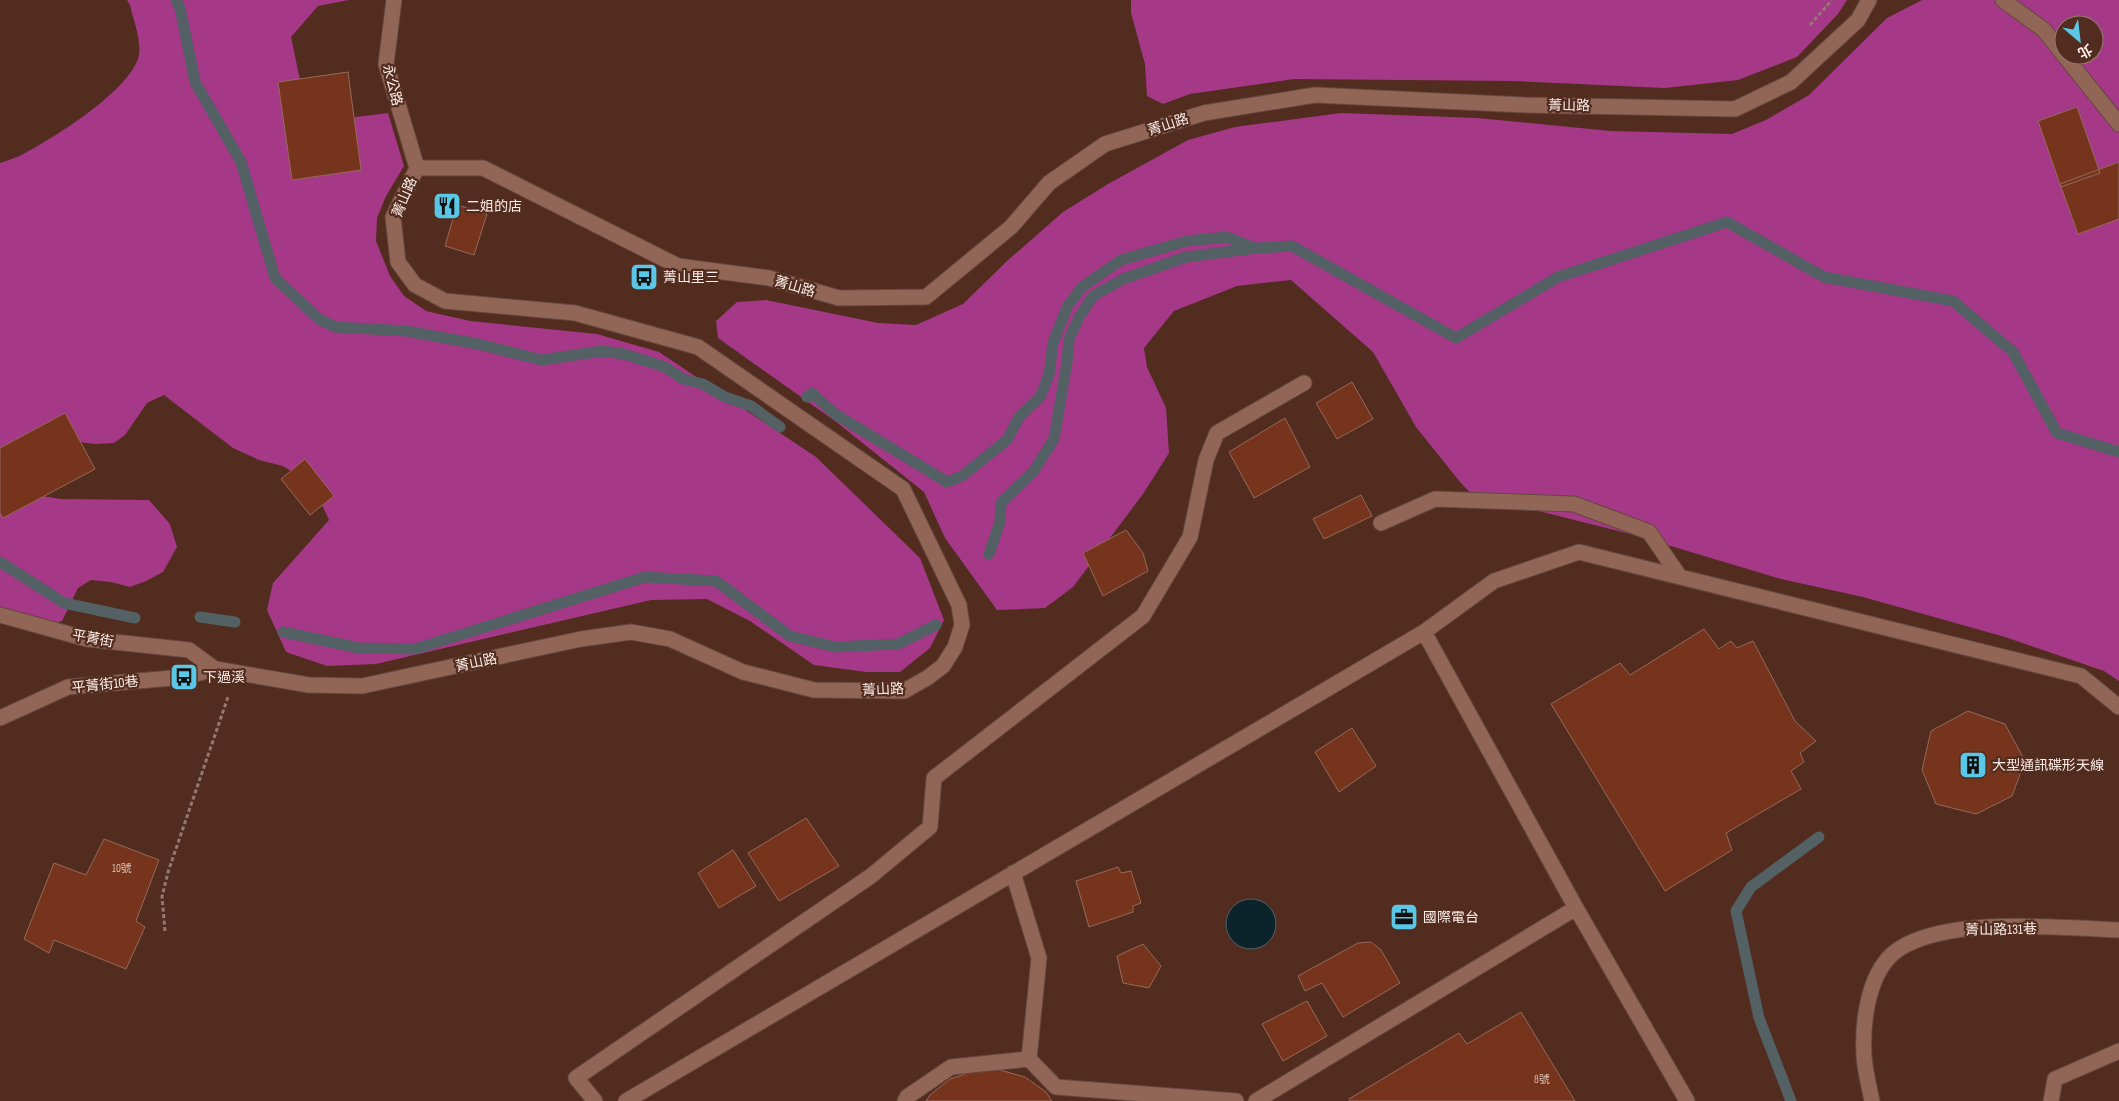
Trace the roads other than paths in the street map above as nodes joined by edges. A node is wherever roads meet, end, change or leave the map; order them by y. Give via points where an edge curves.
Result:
1 (394, 0) edge
2 (1869, 0) edge
3 (2003, 0) edge
4 (2054, 42) edge
5 (2072, 65) edge
6 (2119, 124) edge
7 (417, 168) junction
8 (1304, 384) dead end
9 (1381, 523) dead end
10 (1680, 577) junction
11 (0, 615) edge
12 (1424, 632) junction
13 (189, 650) joint
14 (215, 669) junction
15 (2119, 707) edge
16 (0, 718) edge
17 (1013, 873) junction
18 (1576, 908) junction
19 (2119, 930) edge
20 (2119, 1051) edge
21 (1029, 1059) junction
22 (595, 1101) edge
23 (626, 1101) edge
24 (905, 1101) edge
25 (1236, 1101) edge
26 (1256, 1101) edge
27 (1687, 1101) edge
28 (1872, 1101) edge
29 (2051, 1101) edge

1 - 7 street, 永公路 via 386,64
2 - 7 street, 菁山路 via 1858,20 1791,82 1735,109 1524,105 1315,94 1186,118 1104,144 1049,183 1012,226 926,298 838,298 769,278 678,266 483,168
3 - 4 street via 2044,30
5 - 6 street
7 - 14 street, 菁山路 via 393,217 398,262 415,285 445,301 575,313 698,347 903,488 959,605 962,625 955,647 943,666 904,691 814,690 743,672 670,638 631,632 581,639 362,686 309,685
8 - 22 street via 1217,433 1206,460 1190,537 1143,616 934,778 930,826 871,876 576,1078
9 - 10 street via 1435,499 1574,504 1649,532
10 - 12 street via 1579,552 1494,581
10 - 15 street via 2082,676
11 - 13 street, 平菁街 via 87,639
12 - 17 street
12 - 18 street
13 - 14 street, 菁山路
14 - 16 street, 平菁街10巷 via 184,677 68,687
17 - 21 street via 1039,958
17 - 23 street
18 - 26 street
18 - 27 street
19 - 28 street, 菁山路131巷 via 1987,927 1934,933 1898,949 1880,970 1865,1017 1864,1056
20 - 29 street via 2056,1079
21 - 24 street via 951,1067
21 - 25 street via 1056,1087

